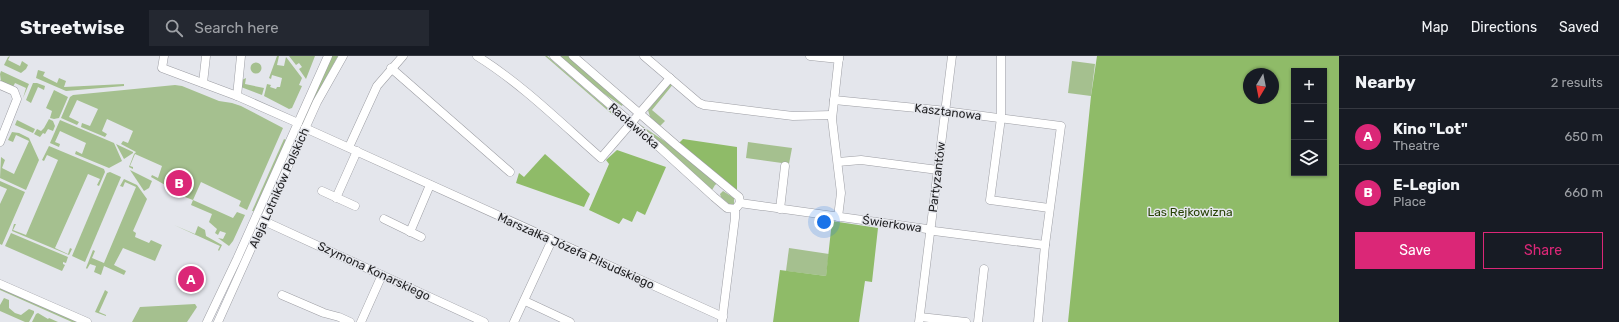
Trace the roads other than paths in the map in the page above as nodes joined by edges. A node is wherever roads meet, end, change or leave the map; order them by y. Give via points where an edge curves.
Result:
1 (164, 56) edge
2 (206, 56) edge
3 (241, 56) edge
4 (328, 56) edge
5 (343, 56) edge
6 (403, 56) edge
7 (477, 56) edge
8 (554, 56) edge
9 (573, 56) edge
10 (644, 56) edge
11 (810, 56) edge
12 (952, 56) edge
13 (1001, 56) edge
14 (839, 57) edge
15 (391, 68) junction
16 (670, 78) junction
17 (203, 83) junction
18 (0, 84) edge
19 (237, 96) junction
20 (834, 100) junction
21 (946, 111) junction
22 (640, 114) junction
23 (832, 115) junction
24 (1001, 118) junction
25 (298, 123) junction
26 (631, 123) junction
27 (305, 128) junction
28 (0, 142) edge
29 (353, 149) junction
30 (838, 162) junction
31 (785, 166) dead end
32 (938, 170) junction
33 (510, 172) dead end
34 (430, 185) junction
35 (726, 186) junction
36 (322, 191) dead end
37 (714, 197) junction
38 (336, 198) junction
39 (355, 206) dead end
40 (737, 206) junction
41 (1049, 208) junction
42 (780, 209) junction
43 (838, 217) junction
44 (384, 219) dead end
45 (264, 221) junction
46 (931, 230) junction
47 (410, 232) junction
48 (421, 237) dead end
49 (552, 240) junction
50 (1045, 245) junction
51 (984, 269) dead end
52 (382, 275) junction
53 (0, 284) edge
54 (282, 295) dead end
55 (524, 301) junction
56 (212, 311) junction
57 (920, 319) edge
58 (722, 320) edge
59 (87, 322) edge
60 (207, 322) edge
61 (218, 322) edge
62 (350, 322) edge
63 (361, 322) edge
64 (484, 322) edge
65 (514, 322) edge
66 (570, 322) edge
67 (966, 322) edge
68 (978, 322) edge
69 (1038, 322) edge

1 - 17 street via 162,68
2 - 17 street
3 - 19 street
4 - 25 street, Aleja Lotników Polskich
5 - 27 street, Aleja Lotników Polskich
6 - 15 street
7 - 26 street via 497,68 601,158
8 - 26 street, Racławicka
9 - 22 street, Racławicka
10 - 16 street
11 - 14 street
12 - 21 street, Partyzantów
13 - 24 street
14 - 20 street
15 - 29 street via 377,86
15 - 33 street
16 - 22 street
16 - 23 street via 704,105 793,116
17 - 19 street
18 - 28 street via 14,91 17,99
19 - 25 street
20 - 21 street, Kasztanowa
20 - 23 street
21 - 24 street, Kasztanowa
21 - 32 street, Partyzantów
22 - 26 street
22 - 35 street, Racławicka
23 - 30 street
24 - 41 street via 990,200
24 - 41 street, Kasztanowa via 1061,126
25 - 56 street, Aleja Lotników Polskich
26 - 37 street, Racławicka
27 - 29 street, Marszałka Józefa Piłsudskiego
27 - 45 street, Aleja Lotników Polskich
29 - 34 street, Marszałka Józefa Piłsudskiego
29 - 38 street
30 - 32 street via 861,160
30 - 43 street via 841,193
31 - 42 street
32 - 46 street, Partyzantów
34 - 47 street
34 - 49 street, Marszałka Józefa Piłsudskiego
35 - 37 street via 717,187
35 - 40 street, Racławicka via 739,197
36 - 38 street
37 - 40 street, Racławicka via 727,208
38 - 39 street
40 - 42 street, Świerkowa
40 - 58 street
41 - 50 street
42 - 43 street, Świerkowa
43 - 46 street, Świerkowa
44 - 47 street
45 - 52 street, Szymona Konarskiego
45 - 61 street, Aleja Lotników Polskich
46 - 50 street, Świerkowa
46 - 57 street, Partyzantów
47 - 48 street
49 - 55 street
49 - 58 street, Marszałka Józefa Piłsudskiego
50 - 69 street
51 - 68 street
52 - 63 street
52 - 64 street, Szymona Konarskiego
53 - 59 street
54 - 62 street
55 - 65 street
55 - 66 street
56 - 60 street, Aleja Lotników Polskich
56 - 61 street
57 - 67 street

